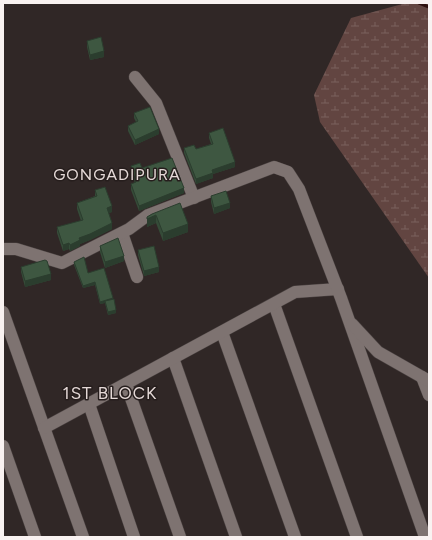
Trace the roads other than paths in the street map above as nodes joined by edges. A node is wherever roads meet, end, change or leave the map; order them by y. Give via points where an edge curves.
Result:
1 (135, 78) dead end
2 (194, 198) junction
3 (122, 233) junction
4 (3, 249) edge
5 (137, 277) dead end
6 (338, 289) junction
7 (274, 304) junction
8 (3, 312) edge
9 (349, 320) junction
10 (222, 332) junction
11 (173, 358) junction
12 (426, 379) edge
13 (126, 384) junction
14 (429, 395) edge
15 (89, 404) junction
16 (44, 428) junction
17 (3, 446) edge
18 (35, 537) edge
19 (83, 537) edge
20 (134, 537) edge
21 (180, 537) edge
22 (236, 537) edge
23 (295, 537) edge
24 (357, 537) edge
25 (425, 537) edge

1 - 2 street via 156,103
2 - 3 street via 148,215
2 - 6 street via 274,167 288,172 299,189
3 - 4 street via 62,263 16,249
3 - 5 street
6 - 7 street via 296,292
6 - 9 street
7 - 10 street
7 - 24 street
8 - 16 street
9 - 12 street via 378,352
9 - 25 street
10 - 11 street
10 - 23 street
11 - 13 street
11 - 22 street
12 - 14 street
13 - 15 street
13 - 21 street
15 - 16 street
15 - 20 street
16 - 19 street
17 - 18 street

